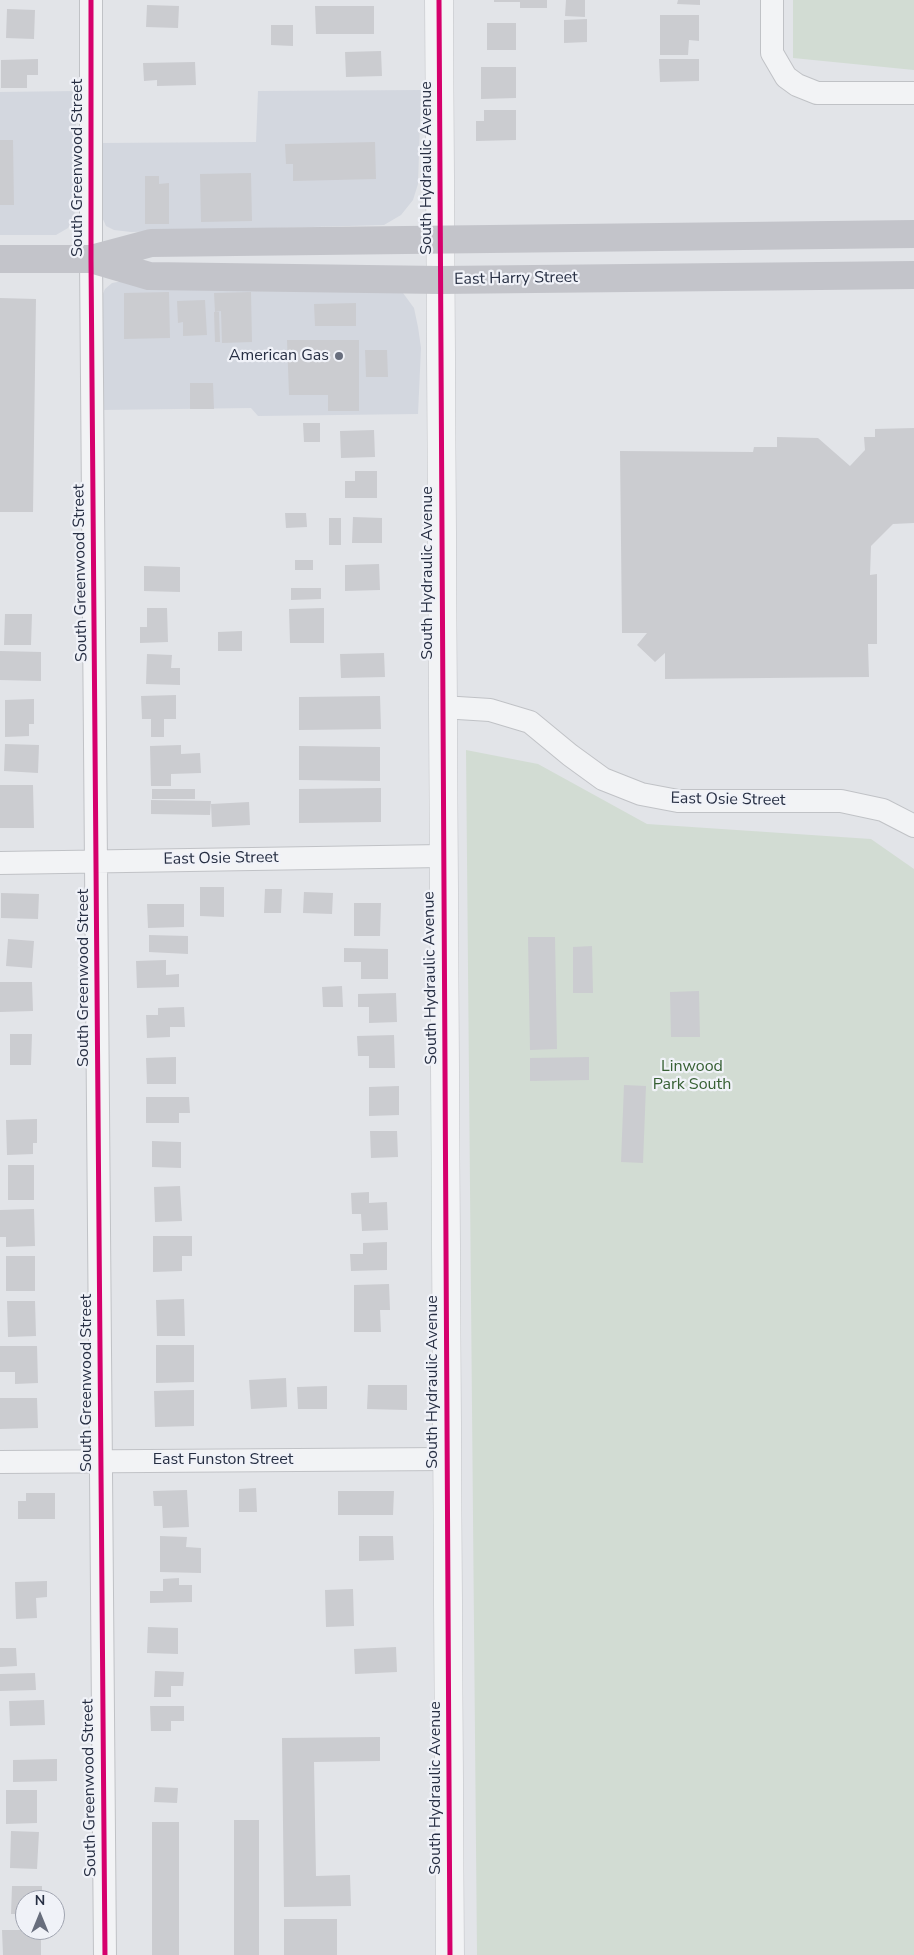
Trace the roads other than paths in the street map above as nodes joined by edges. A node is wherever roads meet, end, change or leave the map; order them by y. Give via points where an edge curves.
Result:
1 (91, 0) edge
2 (439, 0) edge
3 (772, 0) edge
4 (914, 93) edge
5 (914, 234) edge
6 (440, 240) junction
7 (91, 258) junction
8 (0, 259) edge
9 (914, 275) edge
10 (440, 280) junction
11 (442, 707) junction
12 (914, 826) edge
13 (442, 856) junction
14 (96, 861) junction
15 (0, 863) edge
16 (446, 1459) junction
17 (100, 1461) junction
18 (0, 1462) edge
19 (105, 1955) edge
20 (450, 1955) edge

1 - 7 street, South Greenwood Street
2 - 6 street, South Hydraulic Avenue
3 - 4 street via 772,53 786,76 797,84 817,93
5 - 6 main road, East Harry Street
6 - 7 main road, East Harry Street via 151,243
6 - 10 street, South Hydraulic Avenue
7 - 8 main road, East Harry Street
7 - 10 main road, East Harry Street via 148,276
7 - 14 street, South Greenwood Street
9 - 10 main road, East Harry Street
10 - 11 street, South Hydraulic Avenue
11 - 12 street, East Osie Street via 490,710 530,722 603,779 641,794 678,801 841,801 883,810
11 - 13 street, South Hydraulic Avenue
13 - 14 street, East Osie Street
13 - 16 street, South Hydraulic Avenue
14 - 15 street, East Osie Street
14 - 17 street, South Greenwood Street
16 - 17 street, East Funston Street
16 - 20 street, South Hydraulic Avenue
17 - 18 street, East Funston Street
17 - 19 street, South Greenwood Street

